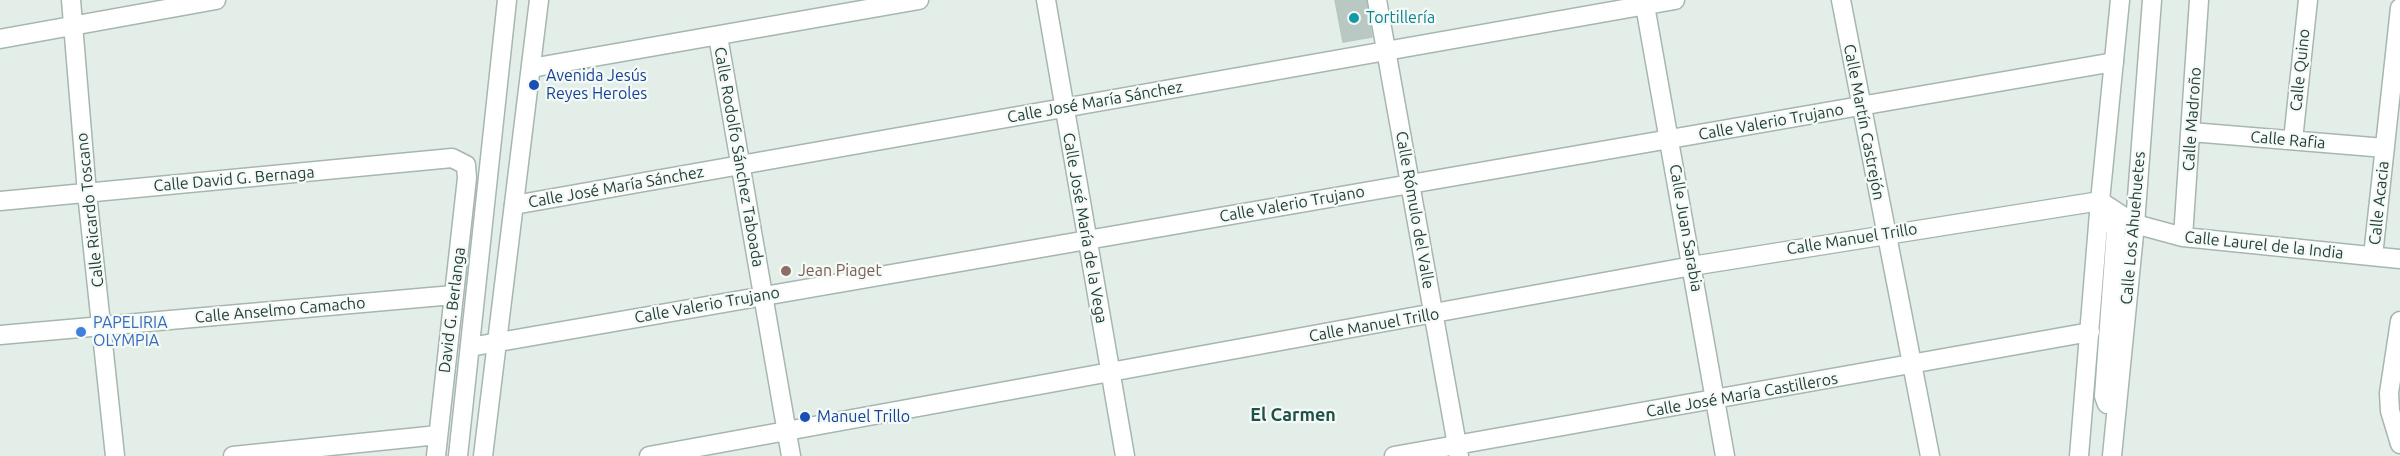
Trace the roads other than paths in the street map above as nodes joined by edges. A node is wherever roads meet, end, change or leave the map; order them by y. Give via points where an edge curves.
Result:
1 (71, 0) edge
2 (216, 0) edge
3 (507, 0) edge
4 (539, 0) edge
5 (919, 0) edge
6 (1046, 0) edge
7 (1377, 0) edge
8 (1675, 0) edge
9 (1841, 0) edge
10 (2120, 0) edge
11 (2152, 0) edge
12 (2199, 0) edge
13 (2308, 0) edge
14 (1645, 3) edge
15 (2400, 8) edge
16 (73, 26) junction
17 (718, 36) junction
18 (0, 39) edge
19 (1387, 51) junction
20 (2114, 63) junction
21 (531, 68) junction
22 (1862, 106) junction
23 (1065, 108) junction
24 (2191, 132) junction
25 (1670, 139) junction
26 (2293, 140) junction
27 (2385, 148) junction
28 (466, 165) joint
29 (741, 165) junction
30 (1410, 184) junction
31 (87, 193) junction
32 (0, 201) edge
33 (2100, 201) junction
34 (514, 205) junction
35 (2135, 224) junction
36 (1886, 233) junction
37 (2183, 237) junction
38 (1087, 240) junction
39 (2373, 256) junction
40 (2400, 259) edge
41 (1692, 266) junction
42 (453, 295) junction
43 (763, 295) junction
44 (1434, 314) junction
45 (2400, 321) edge
46 (103, 325) junction
47 (2090, 332) junction
48 (0, 335) edge
49 (497, 341) junction
50 (470, 346) junction
51 (1911, 364) junction
52 (1110, 372) junction
53 (1715, 400) junction
54 (2114, 426) junction
55 (787, 432) junction
56 (438, 435) junction
57 (2400, 444) edge
58 (1458, 451) edge
59 (115, 456) edge
60 (233, 456) edge
61 (436, 456) edge
62 (458, 456) edge
63 (483, 456) edge
64 (649, 456) edge
65 (791, 456) edge
66 (1125, 456) edge
67 (1394, 456) edge
68 (1725, 456) edge
69 (1930, 456) edge
70 (2079, 456) edge
71 (2112, 456) edge

1 - 16 street, Calle Ricardo Toscano
2 - 16 street
3 - 50 street
4 - 21 street
5 - 17 street
6 - 23 street, Calle José María de la Vega
7 - 19 street, Calle Rómulo del Valle
8 - 14 street, Calle José María Sánchez
9 - 22 street, Calle Martín Castrejón
10 - 20 street, Calle Los Ahuehuetes
11 - 35 street, Calle Los Ahuehuetes
12 - 24 street, Calle Madroño
13 - 26 street, Calle Quino
14 - 19 street, Calle José María Sánchez
14 - 25 street, Calle Juan Sarabia
15 - 27 street, Calle Acacia
16 - 18 street
16 - 31 street, Calle Ricardo Toscano
17 - 21 street
17 - 29 street, Calle Rodolfo Sánchez Taboada
19 - 23 street, Calle José María Sánchez
19 - 30 street, Calle Rómulo del Valle
20 - 22 street, Calle Valerio Trujano
20 - 33 street, Calle Los Ahuehuetes
21 - 34 street
22 - 25 street, Calle Valerio Trujano
22 - 36 street, Calle Martín Castrejón
23 - 29 street, Calle José María Sánchez
23 - 38 street, Calle José María de la Vega
24 - 26 street, Calle Rafia
24 - 37 street, Calle Madroño
25 - 30 street, Calle Valerio Trujano
25 - 41 street, Calle Juan Sarabia
26 - 27 street, Calle Rafia
27 - 39 street, Calle Acacia
28 - 31 street, Calle David G. Bernaga via 452,158
28 - 42 street, David G. Berlanga
29 - 34 street, Calle José María Sánchez
29 - 43 street, Calle Rodolfo Sánchez Taboada
30 - 38 street, Calle Valerio Trujano
30 - 44 street, Calle Rómulo del Valle
31 - 32 street, Calle David G. Bernaga
31 - 46 street, Calle Ricardo Toscano
33 - 35 street, Calle Laurel de la India
33 - 36 street, Calle Manuel Trillo
33 - 47 street, Calle Los Ahuehuetes
33 - 54 street via 2116,230 2104,396
34 - 49 street
35 - 37 street, Calle Laurel de la India
35 - 54 street, Calle Los Ahuehuetes
36 - 41 street, Calle Manuel Trillo
36 - 51 street, Calle Martín Castrejón
37 - 39 street, Calle Laurel de la India
38 - 43 street, Calle Valerio Trujano
38 - 52 street, Calle José María de la Vega
39 - 40 street, Calle Laurel de la India
41 - 44 street, Calle Manuel Trillo
41 - 53 street, Calle Juan Sarabia
42 - 46 street, Calle Anselmo Camacho
42 - 56 street, David G. Berlanga
43 - 49 street, Calle Valerio Trujano
43 - 55 street, Calle Rodolfo Sánchez Taboada
44 - 52 street, Calle Manuel Trillo
44 - 58 street, Calle Rómulo del Valle
45 - 57 street via 2388,393
46 - 48 street, Calle Anselmo Camacho
46 - 59 street, Calle Ricardo Toscano
47 - 51 street, Calle José María Castilleros
47 - 70 street, Calle Los Ahuehuetes
49 - 50 street, Calle Valerio Trujano
49 - 63 street
50 - 62 street
51 - 53 street, Calle José María Castilleros
51 - 69 street, Calle Martín Castrejón
52 - 55 street, Calle Manuel Trillo
52 - 66 street, Calle José María de la Vega
53 - 58 street, Calle José María Castilleros
53 - 68 street, Calle Juan Sarabia
54 - 71 street, Calle Los Ahuehuetes
55 - 64 street, Calle Manuel Trillo
55 - 65 street, Calle Rodolfo Sánchez Taboada
56 - 60 street
56 - 61 street, David G. Berlanga
58 - 67 street, Calle José María Castilleros

